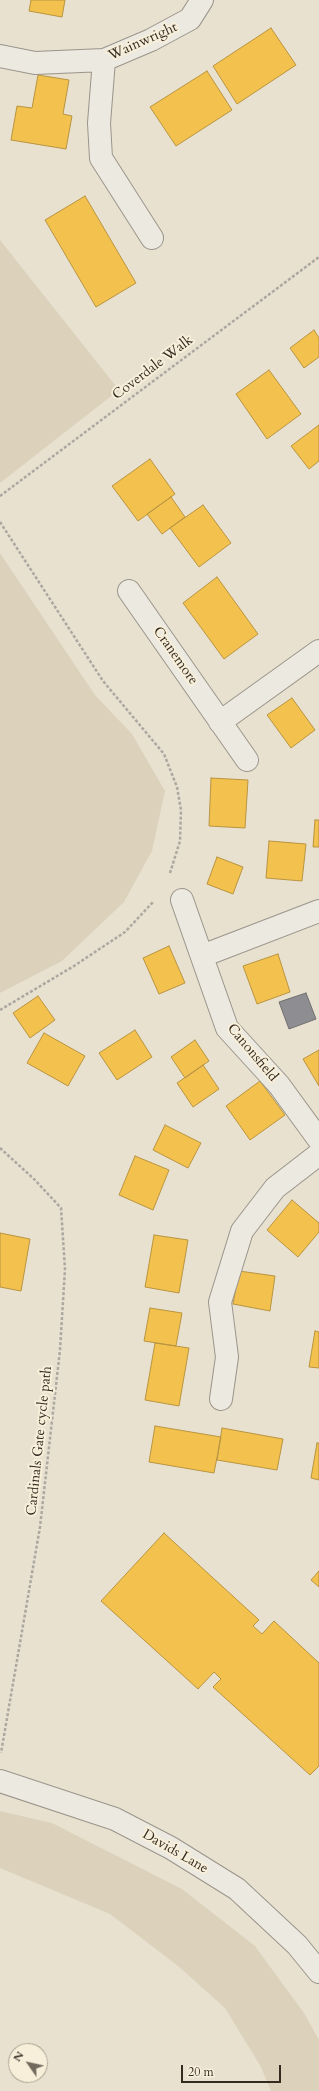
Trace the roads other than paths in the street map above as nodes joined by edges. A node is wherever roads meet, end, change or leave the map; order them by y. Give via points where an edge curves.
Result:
1 (202, 0) edge
2 (0, 56) edge
3 (104, 60) junction
4 (152, 238) dead end
5 (129, 591) dead end
6 (319, 651) edge
7 (220, 722) junction
8 (247, 760) dead end
9 (182, 900) dead end
10 (319, 911) edge
11 (202, 956) junction
12 (319, 1140) edge
13 (319, 1154) edge
14 (221, 1399) dead end
15 (0, 1781) edge
16 (319, 1972) edge

1 - 3 street, Wainwright via 190,19 151,40
2 - 3 street, Wainwright via 35,63
3 - 4 street via 99,122 101,158
5 - 7 street, Cranemore
6 - 7 street
7 - 8 street, Cranemore
9 - 11 street, Canonsfield
10 - 11 street
11 - 12 street, Canonsfield via 227,1028 279,1085
13 - 14 street via 275,1188 242,1231 220,1302 227,1357
15 - 16 street, Davids Lane via 115,1819 171,1848 237,1889 298,1945

